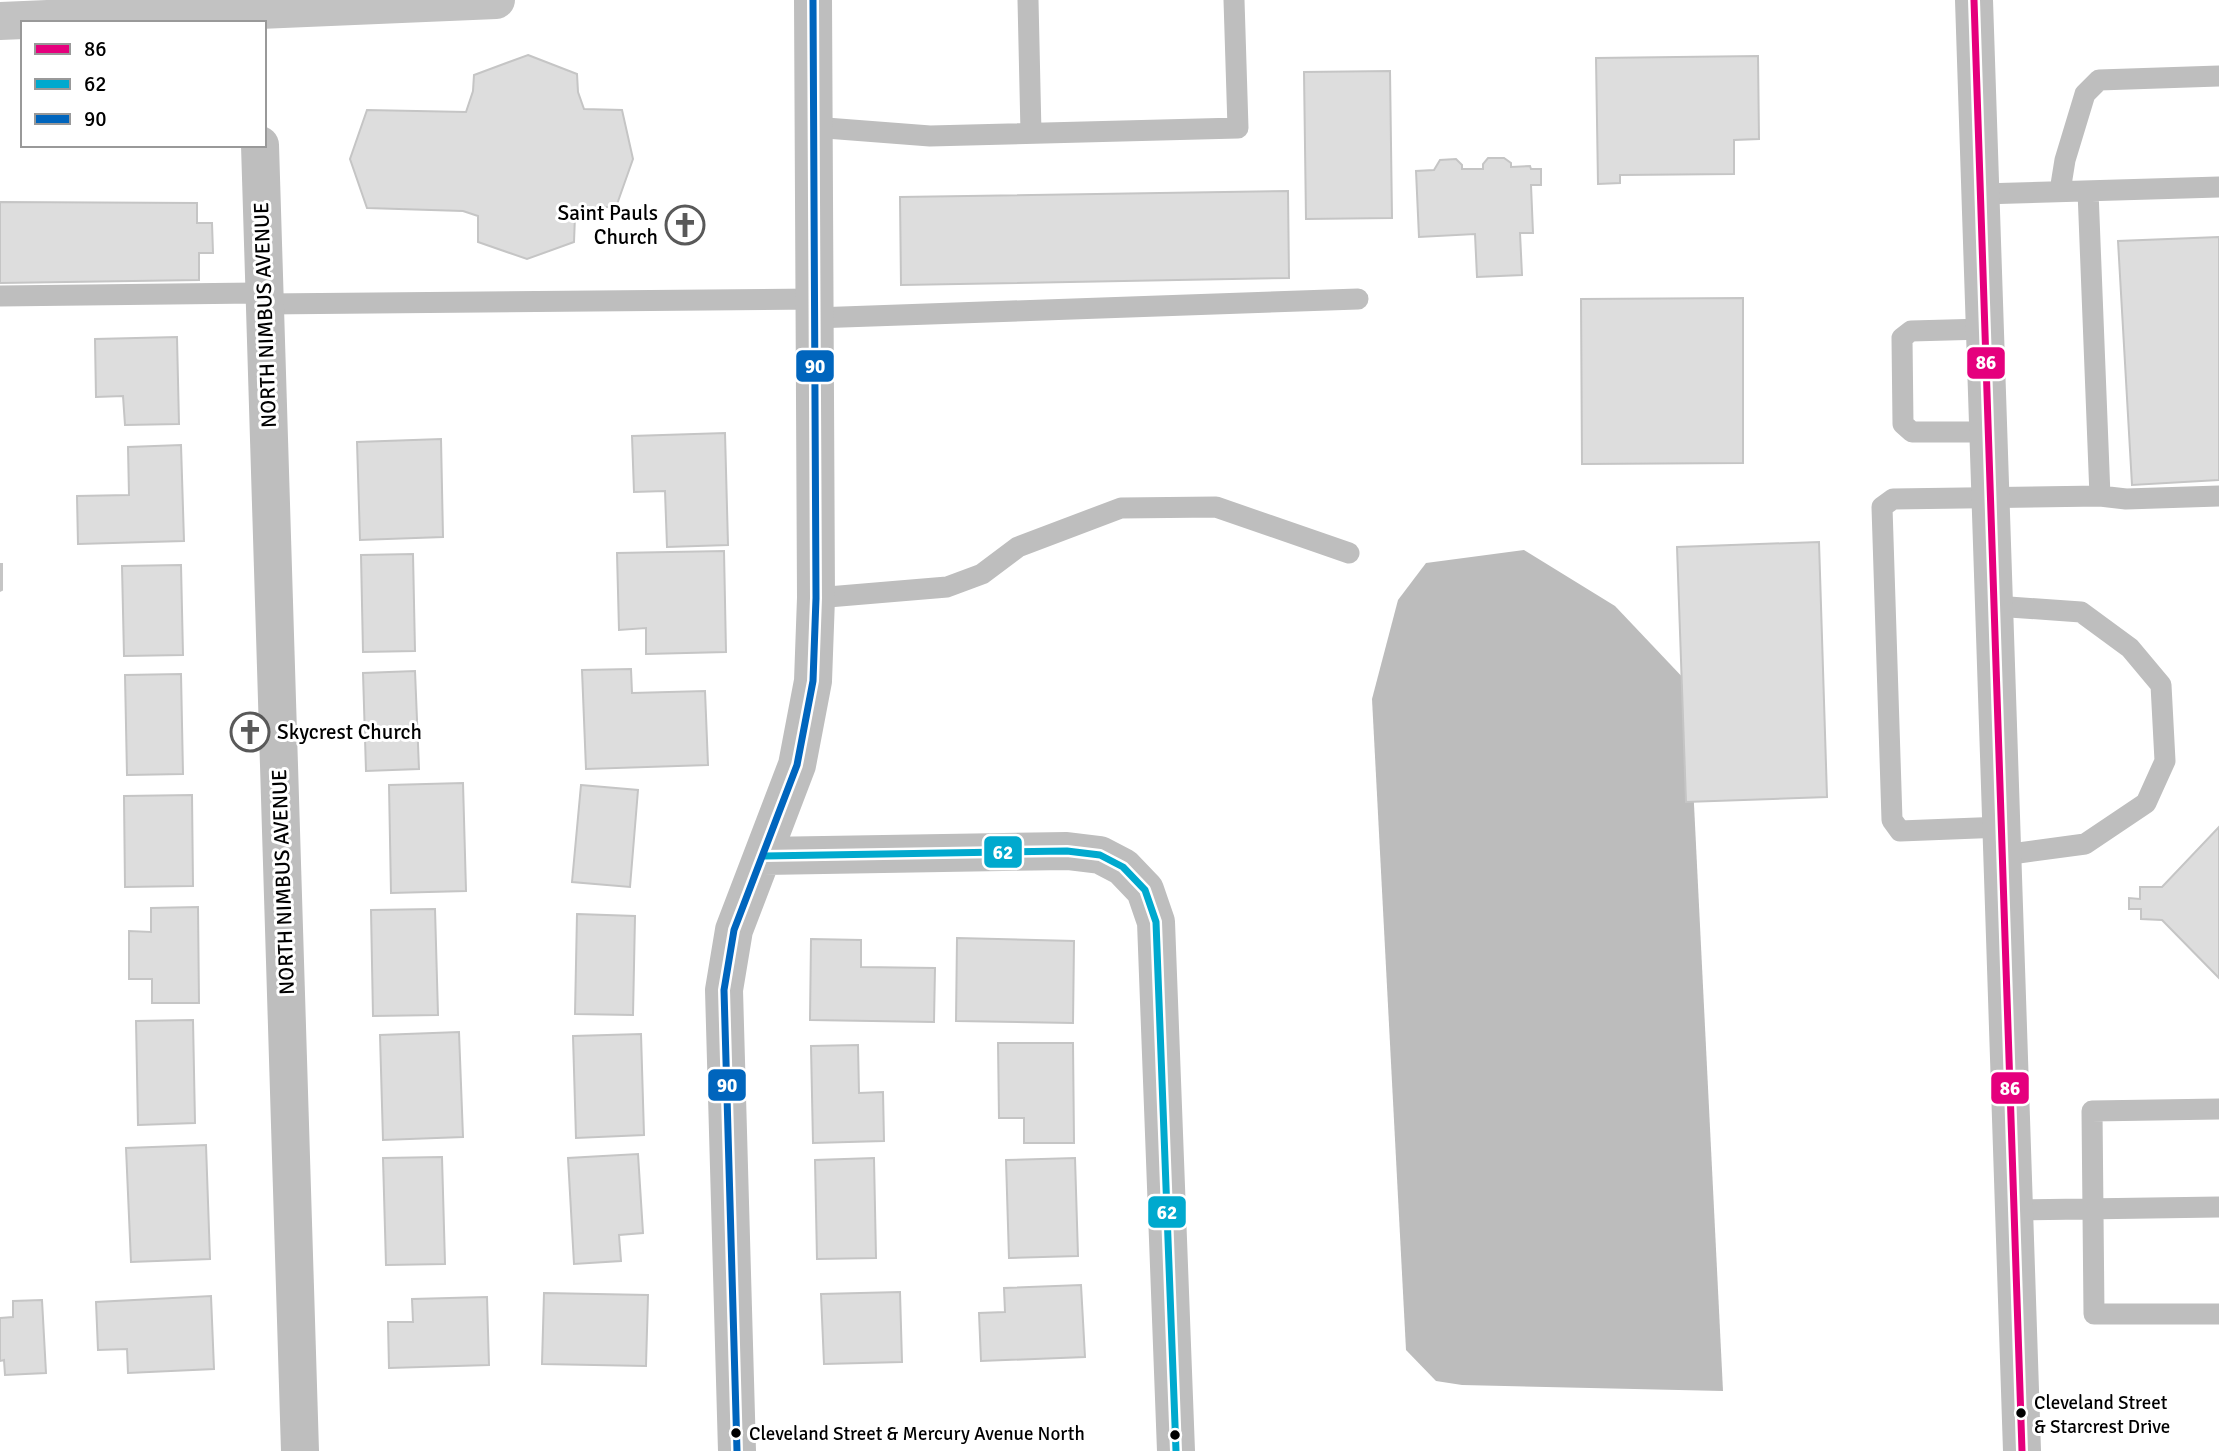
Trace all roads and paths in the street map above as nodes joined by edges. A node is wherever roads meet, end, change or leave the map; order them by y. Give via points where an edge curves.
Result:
1 (496, 0) edge
2 (813, 0) edge
3 (1028, 0) edge
4 (1234, 0) edge
5 (1974, 0) edge
6 (255, 17) edge
7 (51, 21) edge
8 (0, 22) edge
9 (21, 22) edge
10 (2219, 76) edge
11 (813, 127) junction
12 (1031, 133) junction
13 (260, 147) edge
14 (2219, 187) edge
15 (2060, 191) junction
16 (2088, 191) junction
17 (1981, 194) junction
18 (0, 296) edge
19 (265, 299) junction
20 (1358, 299) dead end
21 (814, 309) junction
22 (1985, 329) junction
23 (1989, 432) junction
24 (1992, 496) junction
25 (2100, 496) junction
26 (2219, 496) edge
27 (1349, 553) dead end
28 (816, 598) junction
29 (1995, 606) junction
30 (2003, 841) junction
31 (764, 856) junction
32 (2219, 1109) edge
33 (2219, 1207) edge
34 (2092, 1209) junction
35 (2015, 1210) junction
36 (2219, 1314) edge
37 (300, 1451) edge
38 (737, 1451) edge
39 (1176, 1451) edge
40 (2022, 1451) edge

1 - 6 main road
2 - 11 street
3 - 12 lane
4 - 12 lane via 1238,128
5 - 17 street
6 - 7 main road
8 - 9 main road
10 - 15 lane via 2099,80 2085,94
11 - 12 lane via 930,136
11 - 21 street
13 - 19 street, NORTH NIMBUS AVENUE
14 - 16 lane
15 - 16 lane
15 - 17 lane
16 - 25 lane
17 - 22 street
18 - 19 lane
19 - 21 lane
19 - 37 street, NORTH NIMBUS AVENUE
20 - 21 lane
21 - 28 street
22 - 23 street
22 - 23 lane via 1911,331 1902,338 1903,424 1912,432
23 - 24 street
24 - 25 lane
24 - 29 street
24 - 30 lane via 1893,499 1882,507 1891,806 1892,820 1900,831
25 - 26 lane
27 - 28 lane via 1216,507 1121,508 1018,547 982,574 947,587
28 - 31 street via 813,681 797,765
29 - 30 street
29 - 30 lane via 2081,612 2130,648 2161,685 2165,761 2146,803 2085,844
30 - 35 street
31 - 38 street via 734,930 724,990
31 - 39 street via 1068,851 1100,855 1123,867 1145,890 1156,922
32 - 34 lane via 2092,1111
33 - 34 lane
34 - 35 lane
34 - 36 lane via 2094,1314
35 - 40 street

